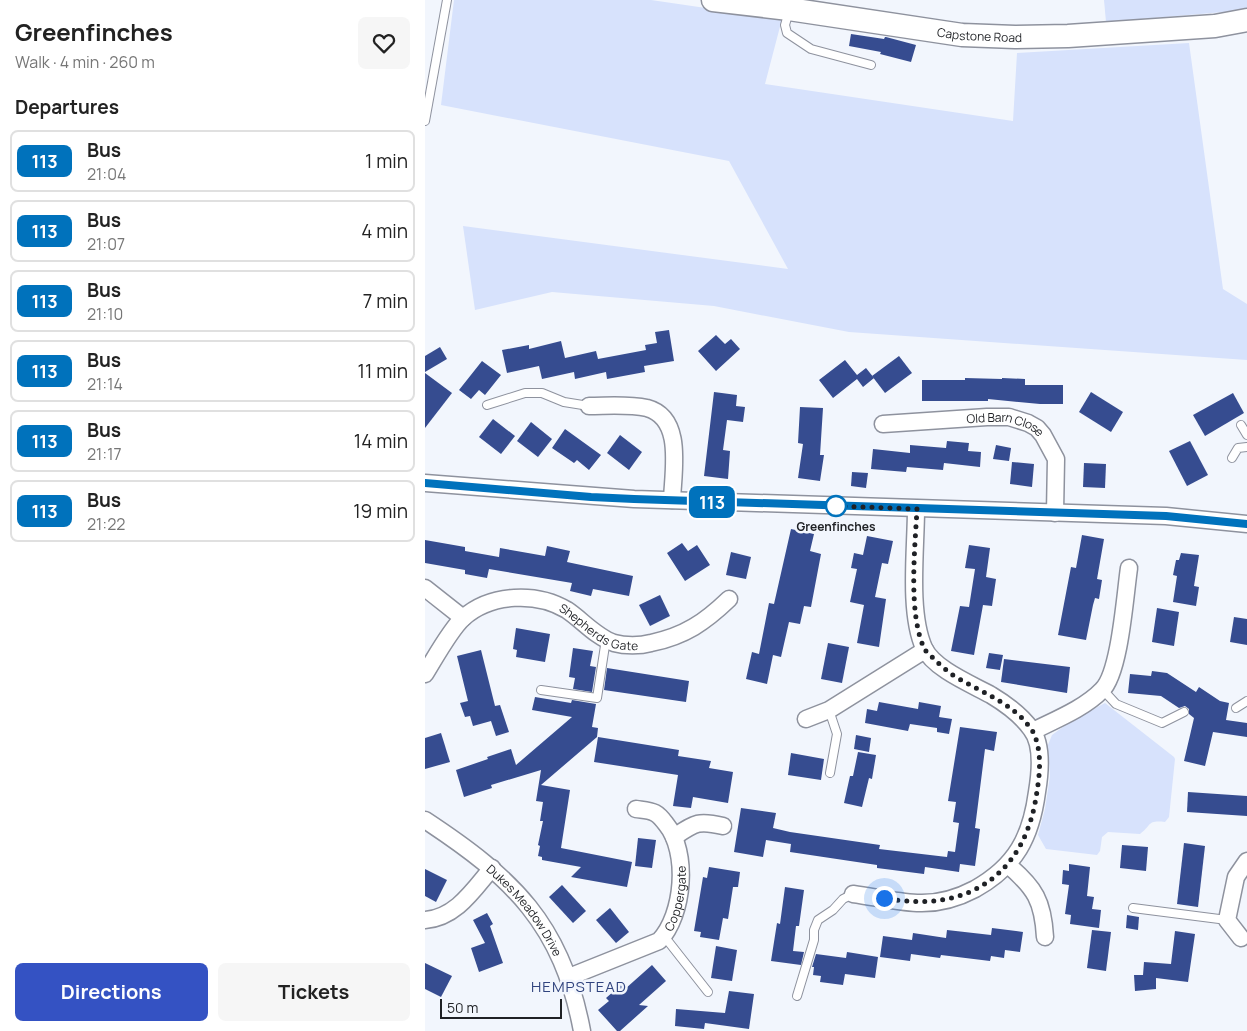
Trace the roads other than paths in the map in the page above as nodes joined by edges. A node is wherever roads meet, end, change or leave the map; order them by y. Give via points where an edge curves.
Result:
1 (447, 0) edge
2 (713, 0) edge
3 (789, 9) junction
4 (1247, 20) edge
5 (871, 65) dead end
6 (425, 121) edge
7 (487, 405) dead end
8 (589, 406) joint
9 (883, 424) dead end
10 (1241, 424) dead end
11 (1247, 435) edge
12 (1247, 447) edge
13 (1232, 458) dead end
14 (425, 483) edge
15 (672, 500) junction
16 (917, 509) junction
17 (1055, 513) junction
18 (1247, 524) edge
19 (1129, 568) dead end
20 (425, 588) edge
21 (729, 599) dead end
22 (463, 618) junction
23 (606, 639) junction
24 (925, 650) junction
25 (425, 674) edge
26 (541, 690) dead end
27 (1103, 690) junction
28 (1247, 701) edge
29 (1236, 708) dead end
30 (829, 710) junction
31 (1184, 712) dead end
32 (806, 718) dead end
33 (1033, 731) junction
34 (830, 773) dead end
35 (636, 809) dead end
36 (425, 820) edge
37 (723, 826) dead end
38 (674, 837) junction
39 (1247, 861) edge
40 (1008, 865) junction
41 (491, 868) junction
42 (853, 894) joint
43 (1133, 908) dead end
44 (425, 920) edge
45 (1227, 920) junction
46 (664, 936) junction
47 (1045, 936) dead end
48 (1241, 938) dead end
49 (569, 977) junction
50 (708, 992) dead end
51 (797, 996) dead end
52 (582, 1031) edge

1 - 6 lane
2 - 3 street, Capstone Road
3 - 4 street, Capstone Road via 962,35 1015,37 1215,26
3 - 5 lane via 785,25 787,33 811,49
7 - 8 lane via 525,393 542,393 564,402
8 - 15 street via 648,409 664,418 670,427 674,448
9 - 17 street, Old Barn Close via 987,417 1009,417 1028,422 1043,435 1056,459
10 - 11 lane
12 - 13 lane via 1238,448
14 - 15 street via 591,497
15 - 16 street
16 - 17 street
16 - 24 street via 916,624
17 - 18 street via 1166,516
19 - 27 street via 1116,658
20 - 22 street
21 - 23 street, Shepherds Gate via 681,635 643,645 615,643
22 - 23 street, Shepherds Gate via 490,603 520,597 539,599 567,610
22 - 25 street, Shepherds Gate
23 - 26 lane via 597,698
24 - 30 street
24 - 33 street via 941,667 1016,712
27 - 31 lane via 1116,704 1162,723
27 - 33 street via 1083,705
28 - 29 lane
30 - 32 street
30 - 34 lane via 837,734
33 - 40 street via 1040,763 1036,804 1026,837
35 - 38 street, Coppergate via 655,813
36 - 41 street, Dukes Meadow Drive
37 - 38 street via 706,822 695,824
38 - 46 street, Coppergate via 680,858 680,883 674,916
39 - 45 street via 1236,877
40 - 42 street via 967,893 942,901 918,903
40 - 47 street via 1034,892 1041,905
41 - 44 street via 457,907 447,914
41 - 49 street, Dukes Meadow Drive via 512,886 539,918
42 - 51 lane via 818,920
43 - 45 lane
45 - 48 street
46 - 49 street, Coppergate via 651,946
46 - 50 lane
49 - 52 street, Dukes Meadow Drive

